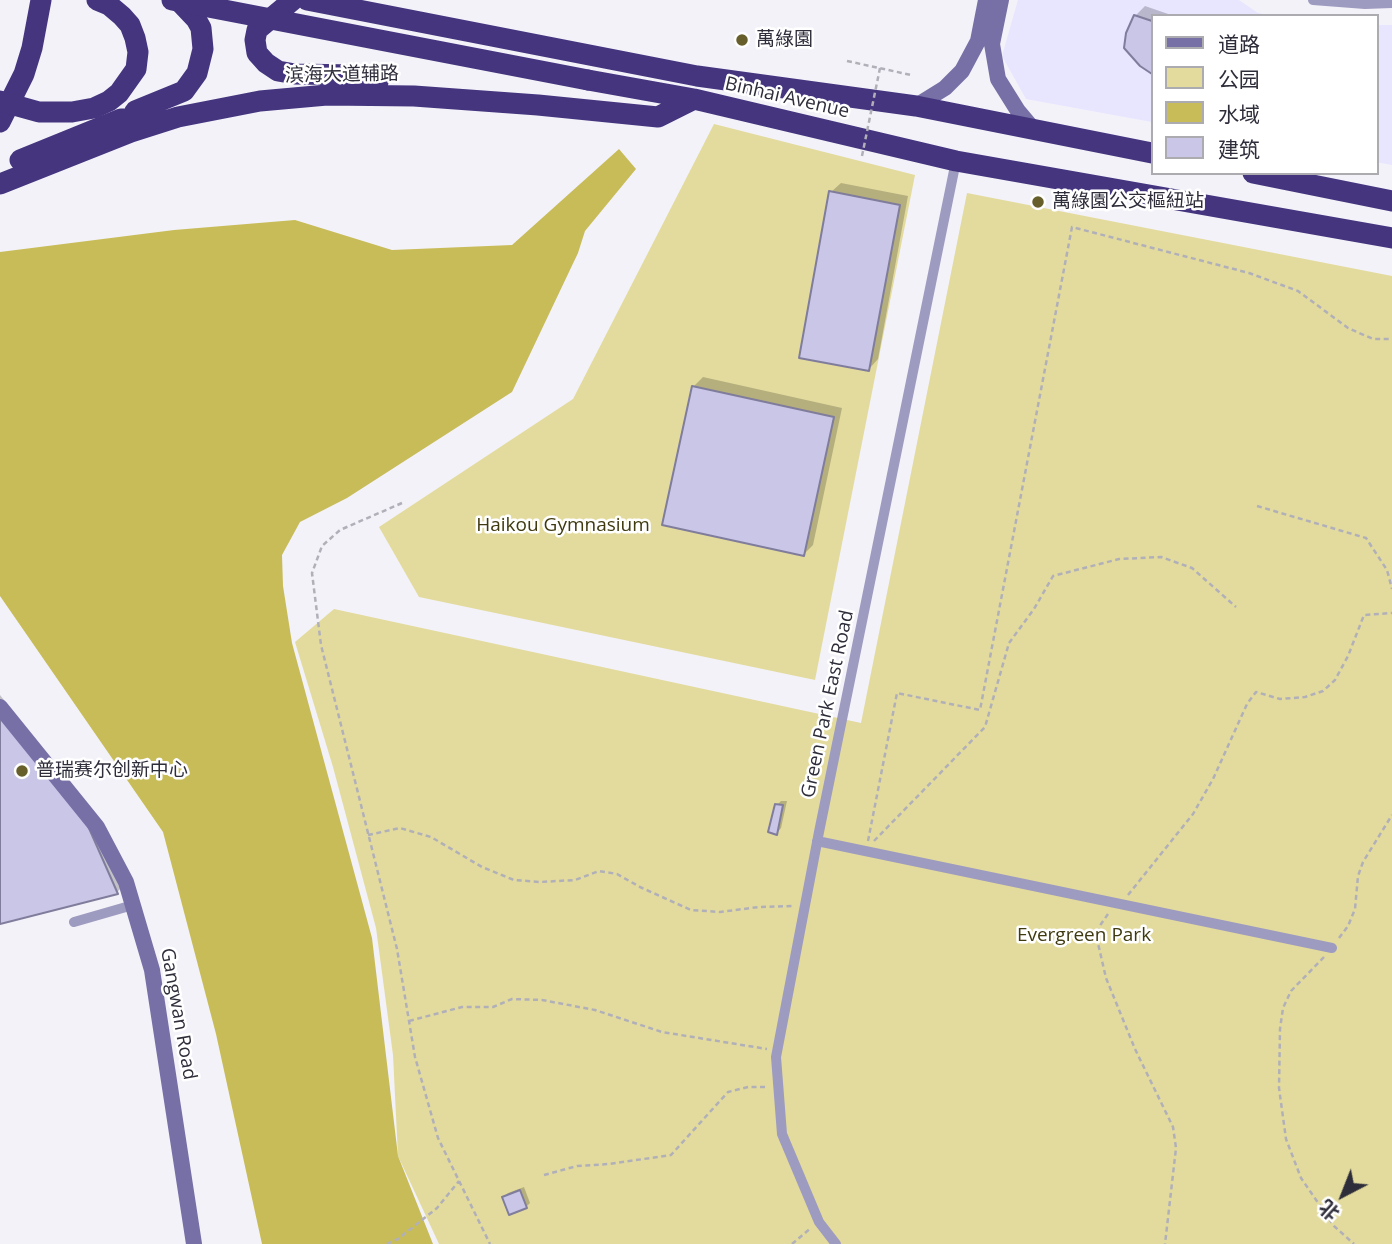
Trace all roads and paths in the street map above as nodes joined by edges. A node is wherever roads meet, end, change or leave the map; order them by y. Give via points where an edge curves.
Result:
1 (41, 0) edge
2 (97, 0) edge
3 (173, 0) edge
4 (178, 0) edge
5 (293, 0) edge
6 (307, 0) edge
7 (986, 0) edge
8 (1001, 0) edge
9 (1313, 0) edge
10 (1392, 3) edge
11 (365, 4) edge
12 (847, 61) dead end
13 (880, 68) junction
14 (911, 75) dead end
15 (379, 82) junction
16 (694, 99) junction
17 (0, 101) edge
18 (916, 106) junction
19 (121, 119) junction
20 (0, 122) edge
21 (1034, 130) junction
22 (1150, 153) edge
23 (862, 156) dead end
24 (956, 161) junction
25 (0, 169) edge
26 (1263, 175) edge
27 (0, 184) edge
28 (1392, 201) edge
29 (1392, 238) edge
30 (1392, 339) edge
31 (402, 503) dead end
32 (1257, 506) dead end
33 (1392, 589) edge
34 (1236, 607) dead end
35 (1392, 613) edge
36 (0, 707) edge
37 (1392, 815) edge
38 (368, 835) junction
39 (817, 841) junction
40 (1119, 904) junction
41 (133, 905) junction
42 (805, 906) junction
43 (74, 922) dead end
44 (1332, 948) junction
45 (409, 1021) junction
46 (777, 1051) junction
47 (778, 1087) junction
48 (544, 1175) dead end
49 (459, 1181) junction
50 (820, 1222) junction
51 (194, 1244) edge
52 (387, 1244) edge
53 (490, 1244) edge
54 (792, 1244) edge
55 (836, 1244) edge
56 (1165, 1244) edge
57 (1354, 1244) edge

1 - 20 highway via 24,75
2 - 17 highway, bridge via 122,16 135,38 136,69 119,93 94,108 72,113 39,112
3 - 16 highway, Binhai Avenue, bridge
4 - 19 highway via 201,28 203,49 197,73 184,91
5 - 15 highway via 257,30 257,53 278,71 356,75
6 - 11 highway, Binhai Avenue
7 - 18 street via 978,41 962,71
8 - 21 street via 992,44 998,79
9 - 10 street
11 - 18 highway, Binhai Avenue via 697,76
12 - 13 path
13 - 14 path
13 - 23 path, bridge
15 - 16 highway via 650,105
15 - 19 highway via 273,87
16 - 24 highway, Binhai Avenue
16 - 27 highway, 滨海大道辅路 via 658,117 414,96 327,95 260,101 154,124
18 - 21 highway, Binhai Avenue
19 - 25 highway
21 - 22 highway, Binhai Avenue
24 - 29 highway, Binhai Avenue
24 - 39 street, Green Park East Road
26 - 28 highway
30 - 34 path via 1373,338 1348,328 1298,291 1249,273 1072,227 979,710 897,693 867,848 985,727 1009,643 1053,576 1119,559 1161,557 1192,569
31 - 38 path via 340,530 322,546 312,573 321,645
32 - 33 path via 1366,538 1387,570
35 - 40 path via 1364,615 1335,680 1323,691 1280,699 1256,692 1194,814
36 - 41 street, Gangwan Road via 97,827
37 - 44 path via 1363,862 1355,909
38 - 42 path via 401,828 431,837 514,880 575,880 599,871 618,874 691,910
38 - 45 path via 397,949
39 - 40 street
39 - 42 street, Green Park East Road
40 - 44 street
40 - 56 path via 1101,924 1097,946 1105,978 1173,1127 1176,1148
41 - 43 street
41 - 51 street, Gangwan Road via 152,970
42 - 46 street, Green Park East Road
44 - 57 path via 1291,991 1283,1008 1279,1088 1286,1139 1301,1178 1334,1226
45 - 46 path via 463,1007 493,1007 512,999 542,1000 595,1010 662,1032
45 - 49 path via 438,1138
46 - 47 street, Green Park East Road
47 - 48 path via 728,1092 671,1155 577,1166
47 - 50 street, Green Park East Road via 782,1134
49 - 52 path via 437,1208
49 - 53 path
50 - 54 path
50 - 55 street, Green Park East Road

